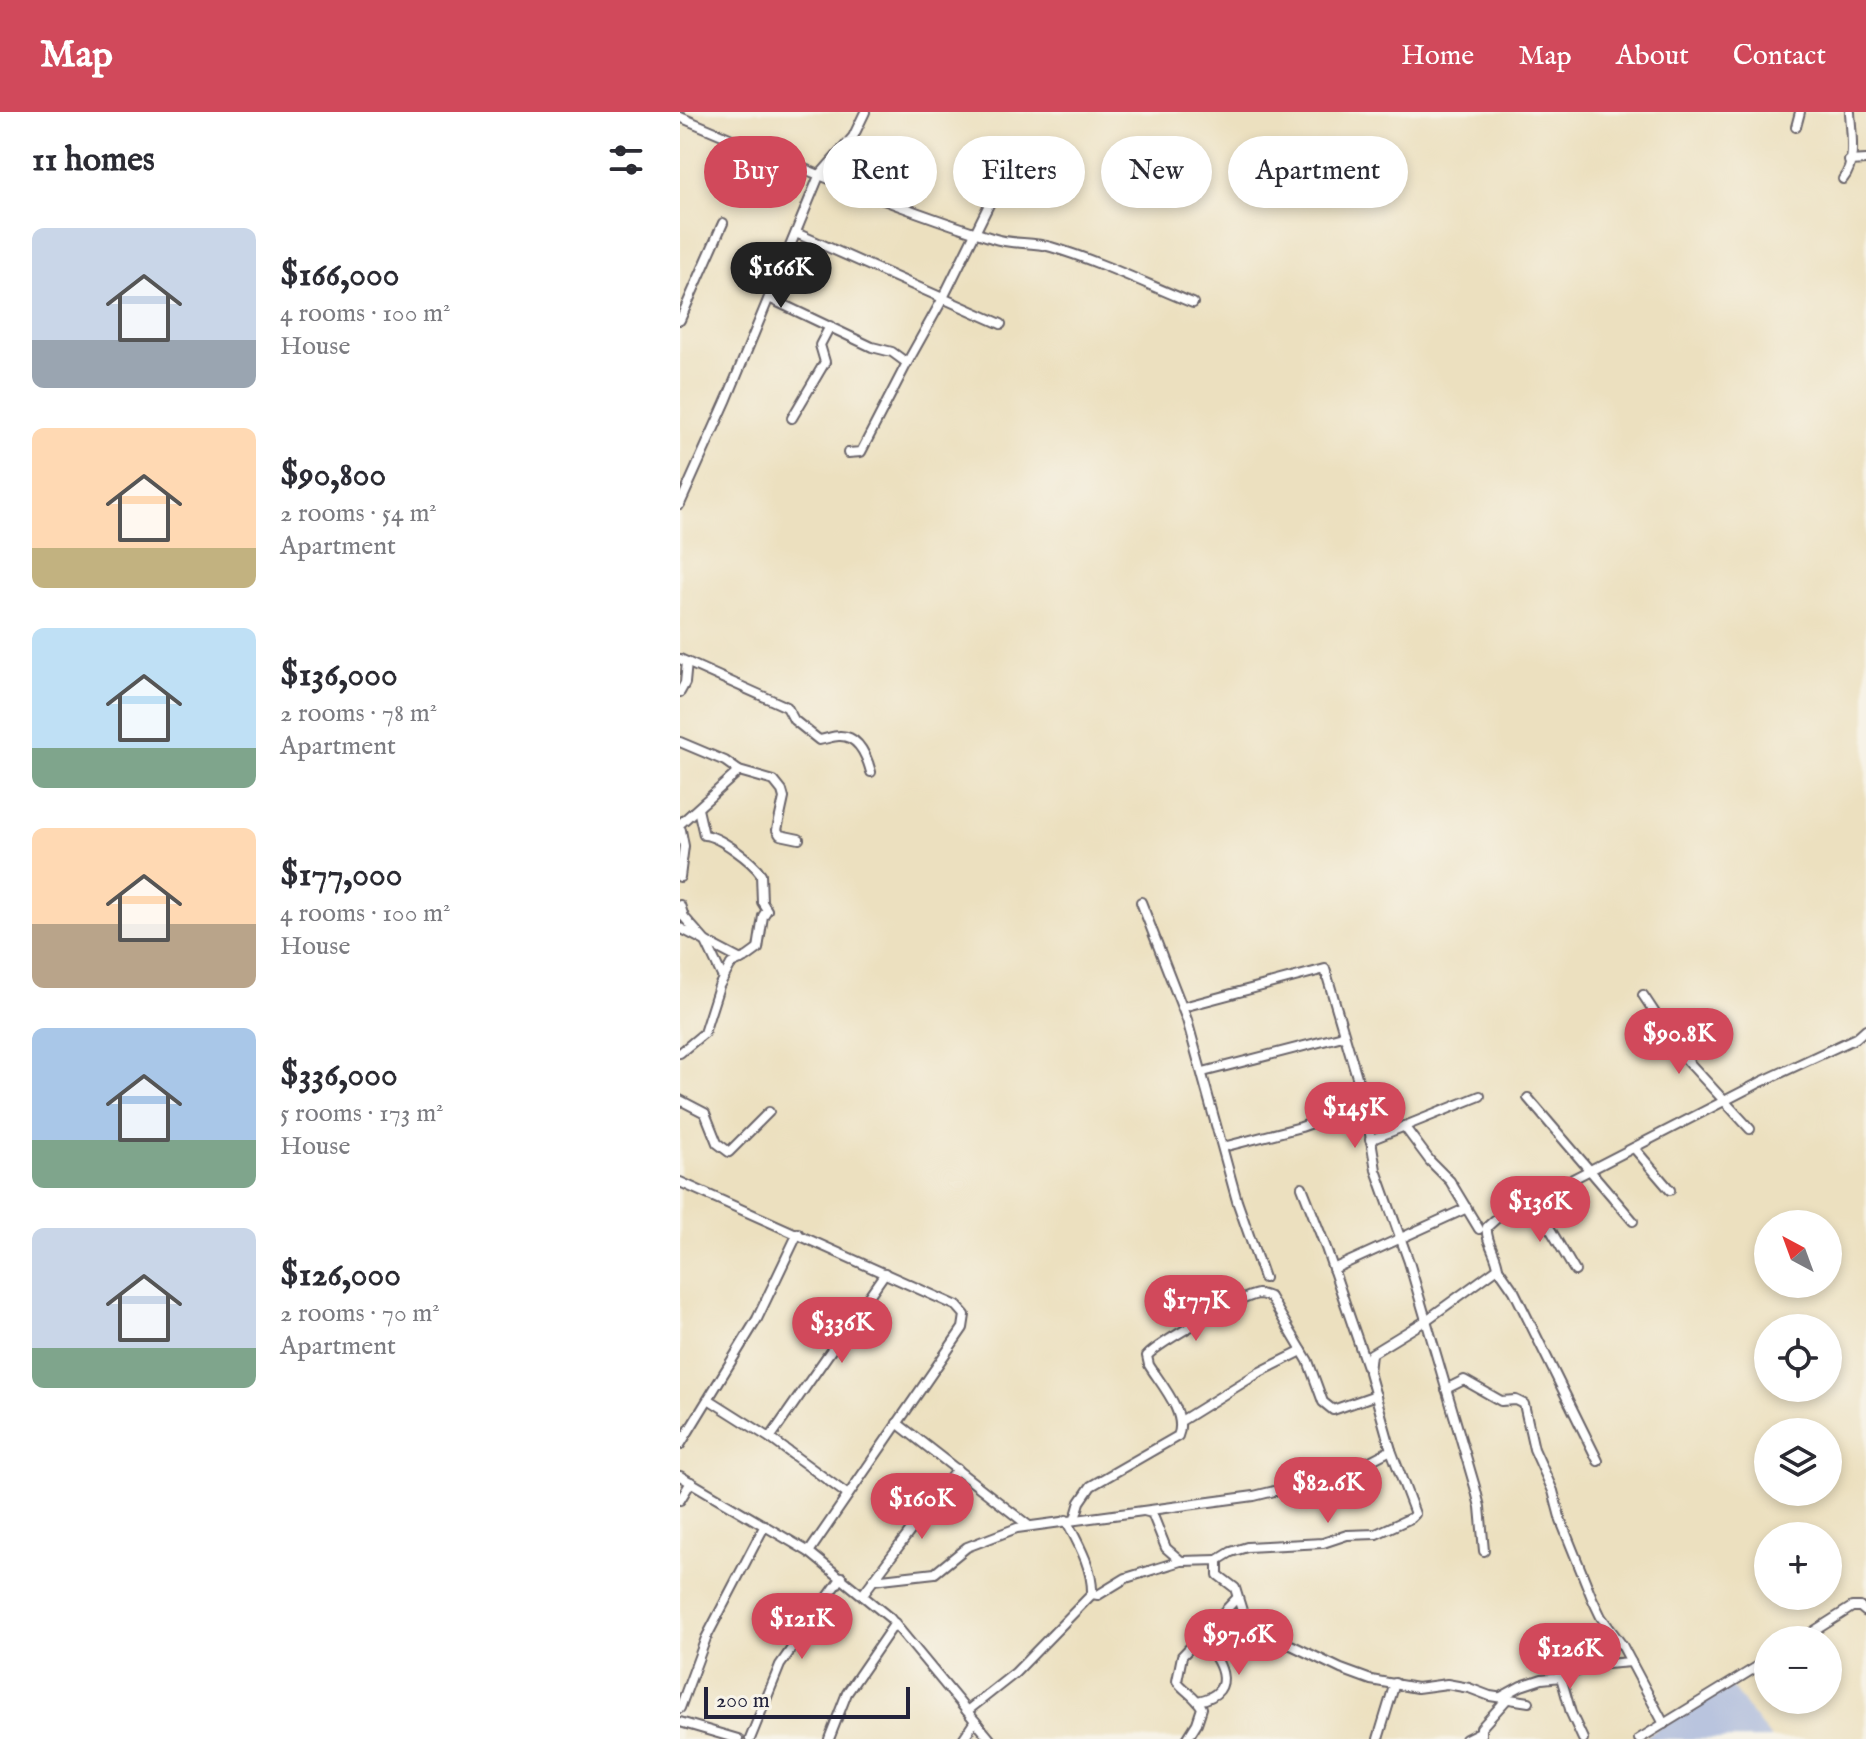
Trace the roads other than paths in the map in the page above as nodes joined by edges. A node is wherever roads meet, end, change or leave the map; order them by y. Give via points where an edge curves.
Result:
1 (865, 112) edge
2 (1800, 112) edge
3 (1850, 112) edge
4 (680, 117) edge
5 (1796, 127) dead end
6 (1866, 160) edge
7 (1849, 161) junction
8 (819, 176) junction
9 (1843, 179) dead end
10 (987, 208) edge
11 (723, 223) dead end
12 (975, 232) junction
13 (796, 233) junction
14 (769, 298) junction
15 (942, 298) junction
16 (1193, 303) dead end
17 (680, 320) edge
18 (1001, 324) dead end
19 (830, 326) junction
20 (907, 363) junction
21 (792, 418) dead end
22 (848, 453) dead end
23 (680, 504) edge
24 (683, 661) edge
25 (680, 692) edge
26 (680, 742) edge
27 (739, 771) junction
28 (871, 772) dead end
29 (698, 809) junction
30 (681, 828) edge
31 (799, 839) dead end
32 (680, 877) edge
33 (1141, 902) dead end
34 (680, 905) edge
35 (680, 928) edge
36 (706, 942) junction
37 (741, 960) junction
38 (723, 978) junction
39 (1643, 995) dead end
40 (1183, 1007) junction
41 (1866, 1029) edge
42 (1343, 1036) junction
43 (680, 1053) edge
44 (1203, 1072) junction
45 (1480, 1096) dead end
46 (1528, 1098) dead end
47 (680, 1100) edge
48 (1723, 1102) junction
49 (1365, 1104) junction
50 (769, 1112) dead end
51 (1404, 1126) junction
52 (1750, 1129) dead end
53 (1370, 1140) junction
54 (1223, 1147) junction
55 (1634, 1148) junction
56 (1591, 1171) junction
57 (680, 1182) edge
58 (1302, 1187) dead end
59 (1670, 1190) dead end
60 (1533, 1200) junction
61 (1467, 1208) junction
62 (1633, 1221) dead end
63 (1479, 1229) dead end
64 (798, 1233) junction
65 (1401, 1237) junction
66 (1498, 1268) junction
67 (1333, 1269) junction
68 (1575, 1271) dead end
69 (885, 1273) junction
70 (1264, 1278) dead end
71 (1425, 1321) junction
72 (1302, 1351) junction
73 (1369, 1372) junction
74 (1446, 1389) junction
75 (1376, 1395) junction
76 (710, 1400) junction
77 (1181, 1421) junction
78 (897, 1423) junction
79 (770, 1438) junction
80 (680, 1445) edge
81 (1391, 1450) junction
82 (1598, 1461) dead end
83 (957, 1469) junction
84 (680, 1476) edge
85 (691, 1482) junction
86 (848, 1495) junction
87 (680, 1500) edge
88 (1143, 1510) junction
89 (1070, 1520) junction
90 (765, 1525) junction
91 (1030, 1526) junction
92 (1484, 1551) dead end
93 (809, 1552) junction
94 (1218, 1560) junction
95 (1181, 1561) junction
96 (842, 1577) junction
97 (873, 1580) junction
98 (863, 1594) junction
99 (1092, 1594) junction
100 (1237, 1598) junction
101 (1866, 1612) edge
102 (895, 1623) junction
103 (1822, 1626) edge
104 (1200, 1637) junction
105 (1631, 1662) junction
106 (1754, 1669) edge
107 (1561, 1677) junction
108 (1395, 1683) junction
109 (1504, 1698) junction
110 (1198, 1701) junction
111 (1529, 1702) dead end
112 (680, 1708) edge
113 (967, 1711) junction
114 (975, 1721) junction
115 (680, 1722) edge
116 (1664, 1724) junction
117 (1481, 1735) edge
118 (738, 1739) edge
119 (750, 1739) edge
120 (829, 1739) edge
121 (963, 1739) edge
122 (990, 1739) edge
123 (1187, 1739) edge
124 (1378, 1739) edge
125 (1466, 1739) edge
126 (1583, 1739) edge
127 (1639, 1739) edge

1 - 8 street via 853,137
2 - 5 street
3 - 7 street
4 - 8 street
6 - 7 street
7 - 9 street
8 - 12 street
8 - 13 street
10 - 12 street
11 - 17 street
12 - 15 street
12 - 16 street via 1052,247
13 - 14 street
13 - 15 street
14 - 19 street
14 - 23 street
15 - 18 street
15 - 20 street
19 - 20 street
19 - 21 street via 820,345 825,362
20 - 22 street via 861,452
24 - 25 street via 685,683
24 - 28 street via 787,707 794,720 819,740 840,736 856,743 865,751
26 - 27 street
27 - 29 street
27 - 31 street via 774,781 784,798 777,830
29 - 30 street
29 - 37 street via 704,835 743,856 761,874 767,910 758,949
30 - 32 street
33 - 40 street
34 - 36 street
35 - 36 street
36 - 37 street
36 - 38 street
37 - 38 street via 731,964
38 - 43 street via 704,1033
39 - 48 street via 1684,1057
40 - 42 street via 1325,969
40 - 44 street
41 - 48 street
42 - 44 street
42 - 49 street
44 - 54 street
45 - 51 street
46 - 56 street
47 - 50 street via 705,1113 717,1143 729,1152
48 - 52 street
48 - 55 street
49 - 53 street
49 - 54 street
51 - 53 street
51 - 61 street
53 - 65 street
54 - 70 street via 1245,1231
55 - 56 street
55 - 59 street
56 - 60 street
56 - 62 street
57 - 64 street
58 - 67 street
60 - 66 street via 1487,1227
60 - 68 street
61 - 63 street
61 - 65 street
64 - 69 street
64 - 76 street
65 - 67 street
65 - 71 street
66 - 71 street
66 - 82 street
67 - 73 street
69 - 78 street via 957,1306 965,1315 963,1328
69 - 79 street
71 - 73 street via 1371,1354
71 - 74 street
72 - 75 street via 1323,1402 1333,1410
72 - 77 street
72 - 77 street via 1270,1297 1261,1294 1154,1349 1147,1356 1149,1365
73 - 75 street
74 - 92 street via 1480,1507
74 - 105 street via 1464,1380 1501,1401 1524,1404 1534,1449 1592,1598
75 - 81 street
76 - 79 street
76 - 80 street
77 - 89 street via 1178,1436 1091,1486
78 - 83 street
78 - 86 street
79 - 86 street
81 - 88 street via 1364,1464 1254,1496
81 - 94 street via 1415,1514 1411,1518 1376,1534 1247,1547
83 - 91 street
83 - 97 street
84 - 85 street
85 - 87 street
85 - 90 street
86 - 93 street
88 - 89 street
88 - 95 street via 1152,1513 1166,1548
89 - 91 street
89 - 99 street
90 - 93 street
90 - 112 street via 706,1638
91 - 97 street via 967,1547 935,1573
93 - 96 street
94 - 95 street
94 - 100 street via 1218,1575 1235,1588
95 - 99 street
96 - 98 street
96 - 119 street via 780,1665
97 - 98 street
98 - 102 street
99 - 113 street via 1015,1673
100 - 104 street
100 - 108 street via 1243,1614 1277,1644 1291,1645 1361,1677
101 - 103 street via 1852,1607
102 - 113 street
102 - 120 street via 847,1693
104 - 110 street via 1182,1656 1177,1681
104 - 110 street via 1220,1659 1223,1672 1215,1694
105 - 107 street via 1594,1665
105 - 116 street
106 - 116 street
107 - 109 street via 1521,1686
107 - 126 street
108 - 109 street via 1417,1688 1447,1684
108 - 124 street
109 - 111 street
109 - 117 street
110 - 123 street via 1200,1716
113 - 114 street
114 - 121 street
114 - 122 street
115 - 118 street
116 - 127 street
117 - 125 street

